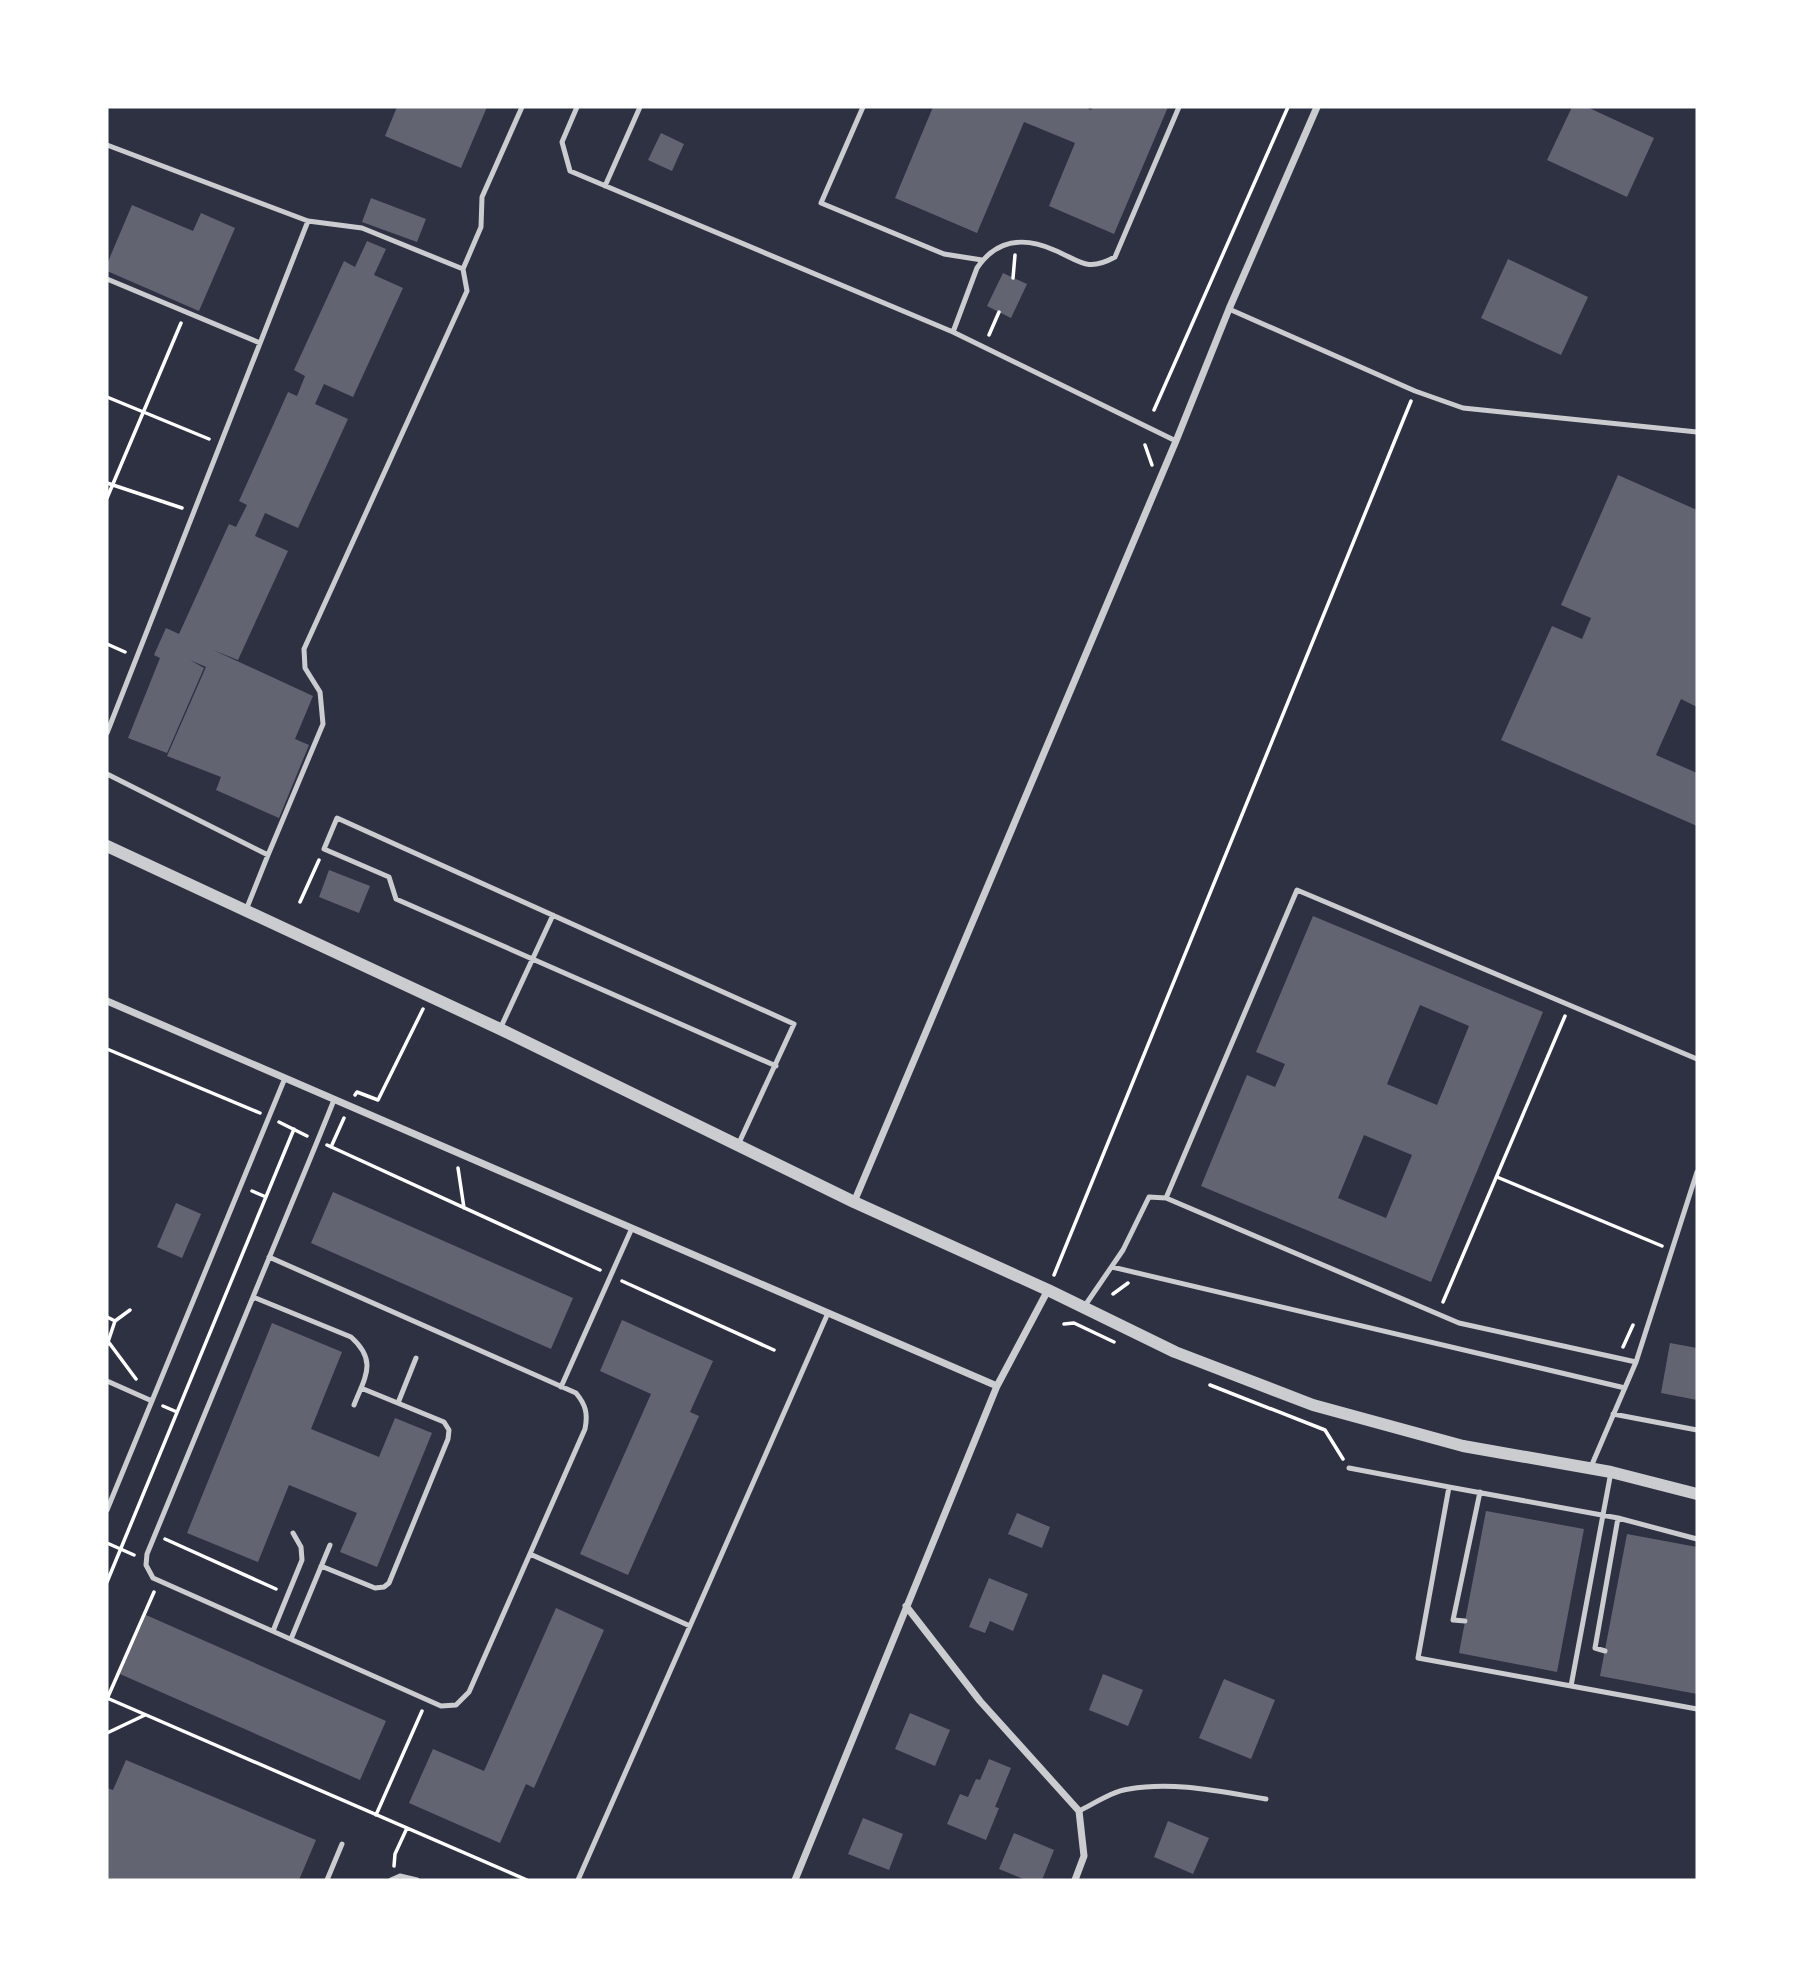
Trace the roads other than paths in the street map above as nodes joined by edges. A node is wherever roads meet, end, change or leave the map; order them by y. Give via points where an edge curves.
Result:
1 (522, 107) edge
2 (577, 107) edge
3 (640, 107) edge
4 (863, 107) edge
5 (1179, 107) edge
6 (1318, 107) edge
7 (107, 145) edge
8 (605, 186) junction
9 (308, 220) junction
10 (982, 260) junction
11 (463, 269) junction
12 (107, 279) edge
13 (1229, 309) junction
14 (953, 332) junction
15 (260, 343) junction
16 (1697, 432) edge
17 (1176, 441) junction
18 (107, 733) edge
19 (107, 774) edge
20 (107, 846) edge
21 (268, 855) junction
22 (246, 911) junction
23 (553, 915) junction
24 (534, 958) junction
25 (107, 1001) edge
26 (500, 1029) junction
27 (1697, 1059) edge
28 (776, 1066) junction
29 (285, 1078) junction
30 (334, 1100) junction
31 (738, 1145) junction
32 (1697, 1172) edge
33 (1166, 1198) junction
34 (853, 1202) junction
35 (632, 1228) junction
36 (269, 1257) junction
37 (1112, 1267) junction
38 (1048, 1290) junction
39 (253, 1297) junction
40 (1083, 1308) junction
41 (828, 1313) junction
42 (416, 1358) dead end
43 (1636, 1362) junction
44 (107, 1381) edge
45 (997, 1386) junction
46 (561, 1387) junction
47 (361, 1388) junction
48 (1625, 1388) junction
49 (152, 1401) junction
50 (398, 1403) junction
51 (354, 1405) dead end
52 (1613, 1414) junction
53 (1697, 1430) edge
54 (1349, 1468) road end
55 (1590, 1469) junction
56 (1611, 1472) junction
57 (1449, 1486) junction
58 (1480, 1492) junction
59 (1697, 1494) edge
60 (107, 1510) edge
61 (1603, 1515) junction
62 (1618, 1518) junction
63 (293, 1533) dead end
64 (1697, 1539) edge
65 (330, 1545) dead end
66 (530, 1554) junction
67 (321, 1566) junction
68 (906, 1606) junction
69 (1465, 1621) dead end
70 (690, 1626) junction
71 (272, 1631) junction
72 (291, 1639) junction
73 (1605, 1651) dead end
74 (1571, 1686) junction
75 (1697, 1709) edge
76 (1266, 1799) dead end
77 (1079, 1811) junction
78 (342, 1844) dead end
79 (392, 1879) edge
80 (327, 1880) edge
81 (417, 1880) edge
82 (578, 1880) edge
83 (795, 1880) edge
84 (1075, 1880) edge

1 - 11 lane via 482,197 481,227
2 - 8 lane via 562,142 570,171
3 - 8 lane
4 - 10 lane via 821,203 944,254
5 - 10 lane via 1115,257 1085,264 1036,243 1016,242 1001,244
6 - 13 street
7 - 9 lane
8 - 14 lane
9 - 11 lane via 362,228
9 - 15 lane
10 - 14 lane
11 - 21 lane via 467,291 304,649 304,668 320,692 324,724
12 - 15 lane
13 - 16 lane via 1463,408
13 - 17 street
14 - 17 lane
15 - 18 lane
17 - 34 street
19 - 21 lane
20 - 22 street
21 - 22 lane
22 - 26 street
23 - 24 lane
23 - 24 lane via 337,818 324,849 389,877 396,899
23 - 28 lane via 794,1024
24 - 26 lane
24 - 28 lane
25 - 29 street
26 - 31 street
27 - 33 lane via 1297,890
28 - 31 lane
29 - 30 street
29 - 49 lane
30 - 35 street
30 - 36 lane
31 - 34 street
32 - 43 lane
33 - 37 lane via 1149,1197
33 - 43 lane via 1459,1323
34 - 38 street
35 - 41 street
35 - 46 lane
36 - 39 lane
36 - 46 lane
37 - 40 lane
37 - 48 lane
38 - 40 street
38 - 45 street
39 - 47 lane via 352,1337 368,1362
39 - 71 lane via 145,1560 150,1574 159,1581
40 - 55 street via 1175,1352 1313,1405 1463,1446
41 - 45 street
41 - 70 lane
42 - 50 lane
43 - 48 lane
44 - 49 lane
45 - 68 street
46 - 66 lane via 582,1401 585,1429
47 - 50 lane
47 - 51 lane
48 - 52 lane
49 - 60 lane
50 - 67 lane via 444,1422 449,1435 389,1583 375,1588
52 - 53 lane
52 - 55 lane
54 - 57 lane
55 - 56 street
56 - 59 street
56 - 61 lane
57 - 58 lane
57 - 74 lane via 1418,1658
58 - 61 lane
58 - 69 lane via 1453,1620
61 - 62 lane
61 - 74 lane
62 - 64 lane
62 - 73 lane via 1595,1648
63 - 71 lane via 302,1556
65 - 67 lane
66 - 70 lane
66 - 72 lane via 469,1692 449,1707
67 - 72 lane
68 - 77 street via 980,1701
68 - 83 street
70 - 82 lane
71 - 72 lane
74 - 75 lane
76 - 77 lane via 1161,1786 1127,1789
77 - 84 street via 1084,1856
78 - 80 lane
79 - 81 lane

